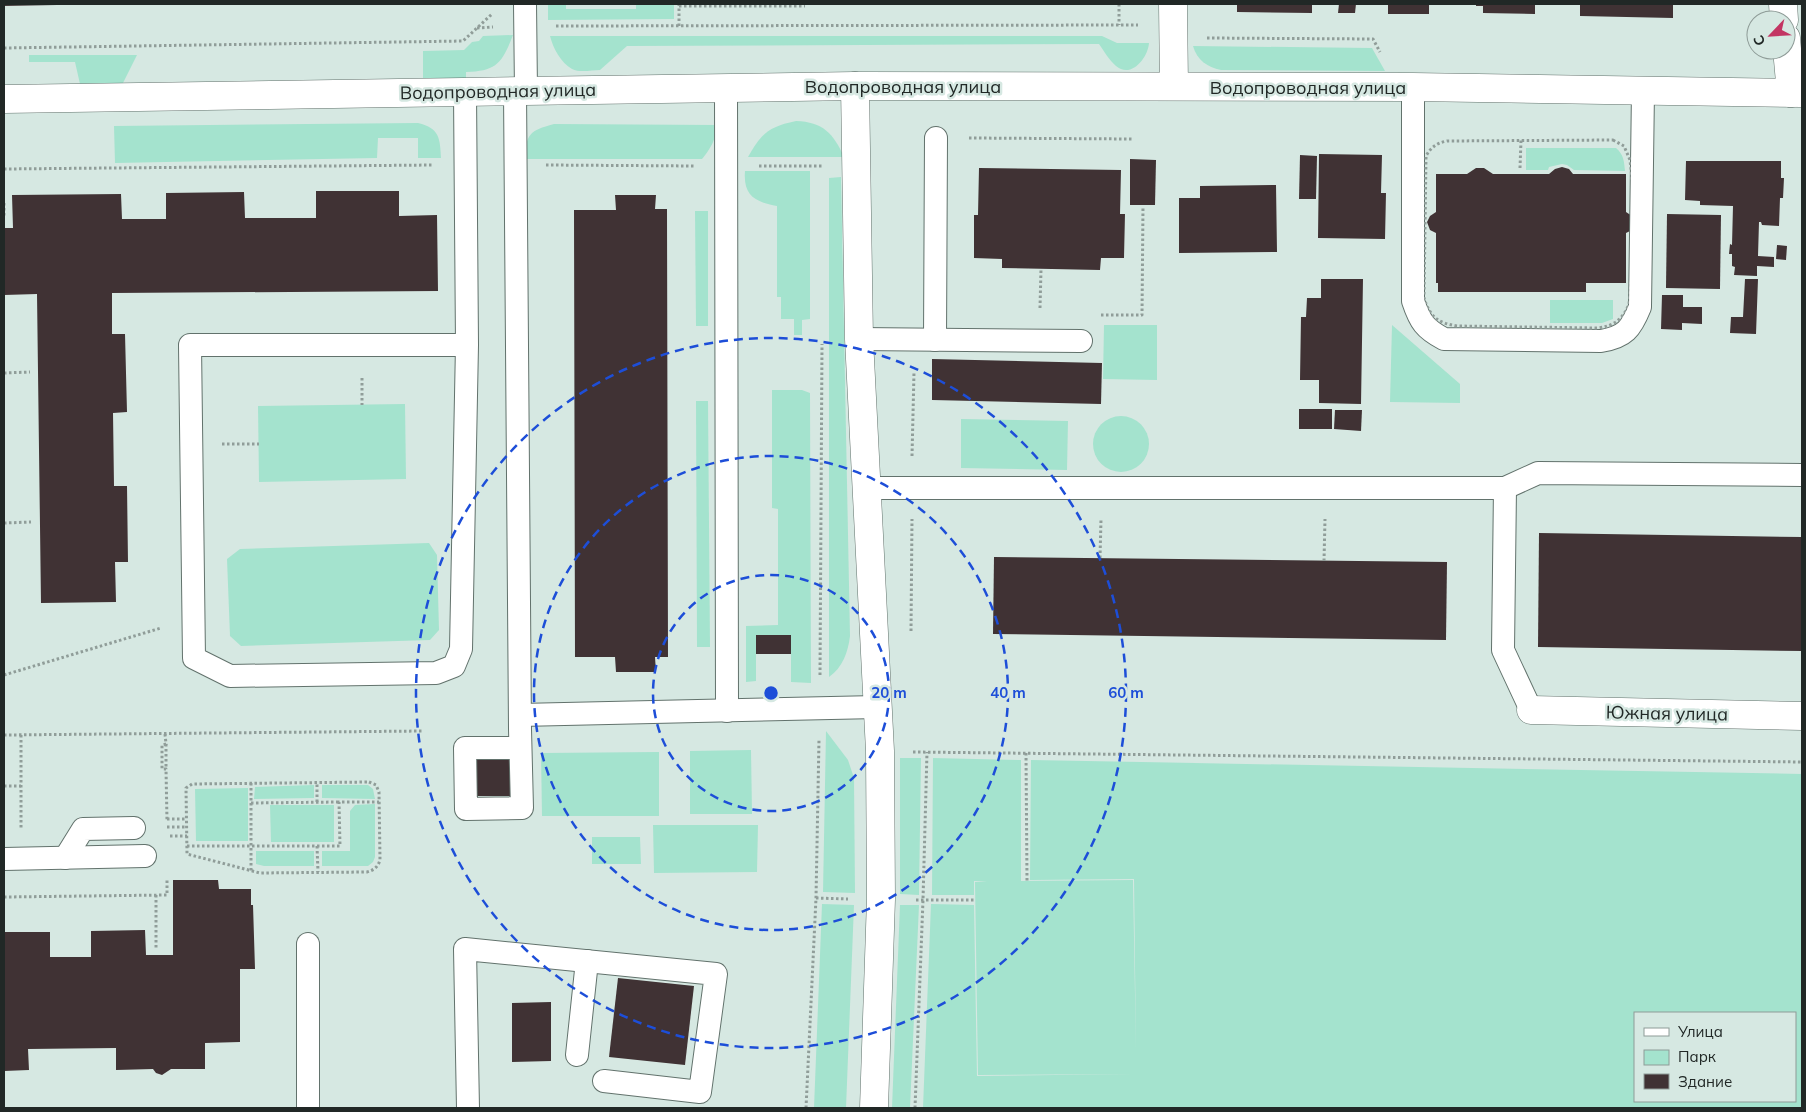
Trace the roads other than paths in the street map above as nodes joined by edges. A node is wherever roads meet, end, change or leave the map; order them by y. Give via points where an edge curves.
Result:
1 (525, 4) edge
2 (1173, 22) edge
3 (1790, 60) edge
4 (855, 86) junction
5 (1174, 86) junction
6 (1406, 87) junction
7 (726, 88) junction
8 (520, 91) junction
9 (464, 92) junction
10 (1643, 92) junction
11 (1797, 93) edge
12 (4, 100) edge
13 (936, 138) road end
14 (859, 339) junction
15 (935, 340) junction
16 (1080, 341) dead end
17 (467, 345) junction
18 (1802, 475) edge
19 (867, 488) junction
20 (1505, 488) junction
21 (877, 707) junction
22 (1531, 710) joint
23 (727, 711) junction
24 (520, 715) junction
25 (1802, 716) edge
26 (520, 748) dead end
27 (134, 828) dead end
28 (146, 856) dead end
29 (65, 858) junction
30 (13, 859) edge
31 (308, 944) dead end
32 (587, 961) junction
33 (577, 1055) dead end
34 (604, 1081) dead end
35 (308, 1108) edge
36 (468, 1108) edge
37 (874, 1108) edge

1 - 8 lane
2 - 5 street
3 - 11 street
4 - 5 street, Водопроводная улица
4 - 7 street, Водопроводная улица
4 - 14 street
5 - 6 street, Водопроводная улица
6 - 10 street, Водопроводная улица
6 - 10 lane via 1413,301 1424,326 1444,339 1601,341 1625,333 1634,322 1640,307
7 - 8 street, Водопроводная улица
7 - 23 lane
8 - 9 street, Водопроводная улица
8 - 24 lane via 515,165
9 - 12 street, Водопроводная улица
9 - 17 lane
10 - 11 street, Водопроводная улица
13 - 15 lane
14 - 15 lane
14 - 19 street
15 - 16 lane
17 - 17 lane via 190,345 194,658 230,676 436,673 454,666 461,649
18 - 20 lane via 1538,473
19 - 20 lane
19 - 21 street
20 - 22 lane via 1503,650
21 - 23 lane
21 - 37 street via 881,899
22 - 25 street, Южная улица
23 - 24 lane
24 - 26 lane
27 - 29 lane via 83,829
28 - 29 lane
29 - 30 lane
31 - 35 lane
32 - 33 lane
32 - 34 lane via 716,974 700,1092
32 - 36 lane via 465,949

